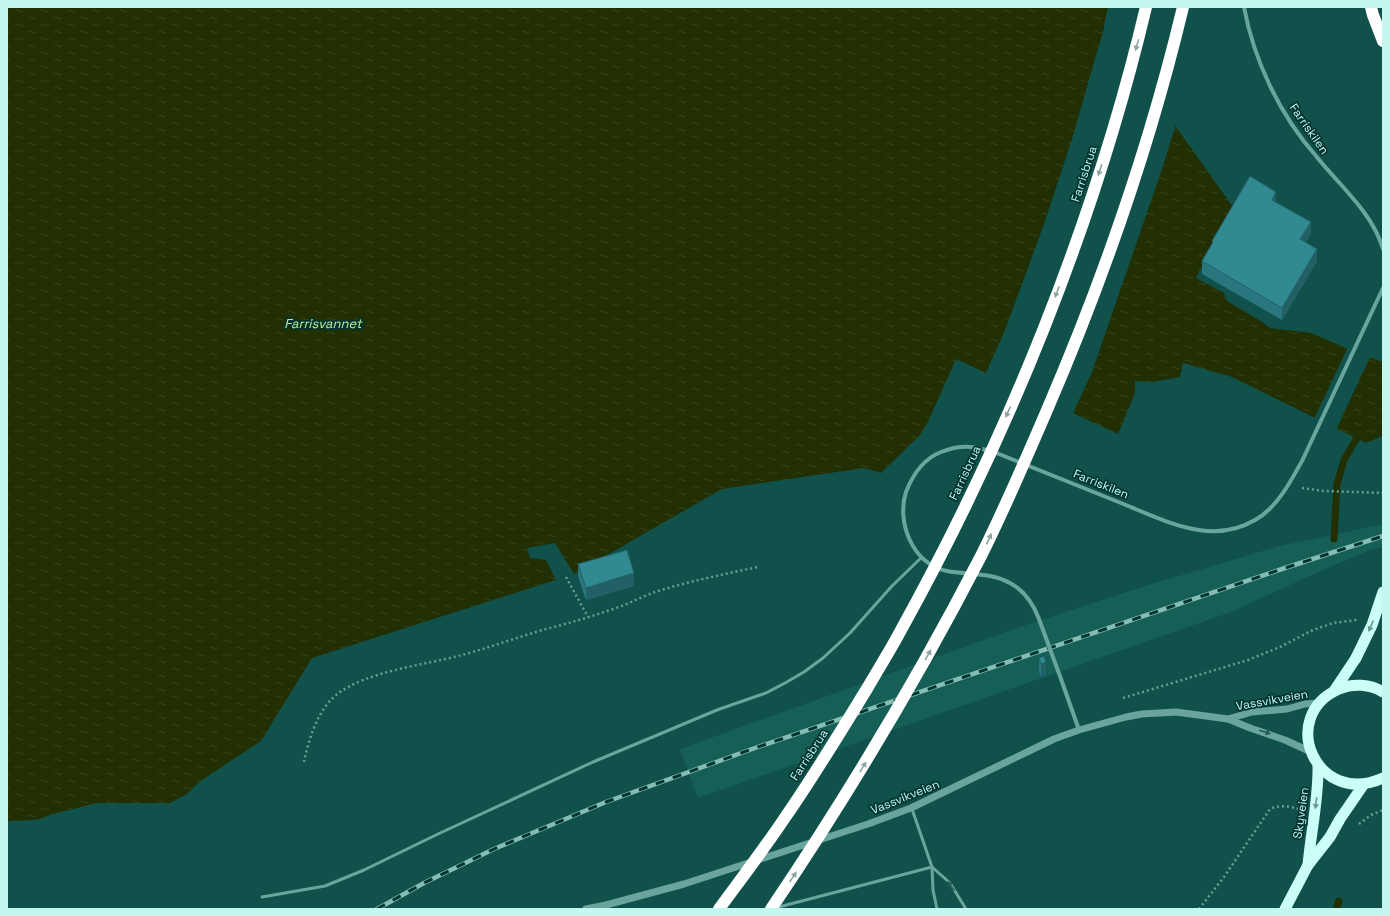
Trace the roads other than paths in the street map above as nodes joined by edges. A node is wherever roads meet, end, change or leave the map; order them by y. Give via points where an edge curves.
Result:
1 (1146, 7) edge
2 (1183, 7) edge
3 (1244, 7) edge
4 (1371, 7) edge
5 (1383, 41) edge
6 (1383, 249) edge
7 (1383, 288) edge
8 (922, 557) junction
9 (1383, 592) edge
10 (1333, 692) junction
11 (1383, 692) edge
12 (1319, 703) junction
13 (1228, 719) junction
14 (1079, 730) junction
15 (1311, 752) junction
16 (1318, 764) junction
17 (1383, 778) edge
18 (1364, 784) junction
19 (911, 808) junction
20 (1308, 865) junction
21 (932, 867) junction
22 (262, 897) dead end
23 (586, 909) edge
24 (719, 909) edge
25 (772, 909) edge
26 (937, 909) edge
27 (966, 909) edge
28 (1285, 909) edge

1 -> 24 highway, Farrisbrua, bridge via 1109,143 1074,249 1032,357 988,458 948,541 893,644 784,819
25 -> 2 highway, bridge via 821,835 932,649 982,554 1023,467 1065,369 1107,260 1173,50
3 - 6 street, Farriskilen via 1256,54 1277,100 1314,155 1367,215 1376,229
4 - 5 highway
7 - 8 street, Farriskilen via 1303,459 1272,507 1255,520 1226,530 1198,530 1163,520 994,452 974,447 954,447 936,453 920,465 910,480 904,499 903,516 908,539
8 - 14 street, Farriskilen, bridge via 937,568 996,577 1024,592 1033,604 1039,619
8 - 22 lane via 823,658 766,693 717,710 593,762 326,886
9 -> 10 highway, bridge via 1372,625 1356,658
10 - 11 highway via 1356,685
10 - 12 highway
12 - 13 street, Vassvikveien via 1252,712
12 - 15 highway via 1309,726
13 - 14 street, Vassvikveien via 1176,712 1157,713 1126,717
13 -> 15 street, Vassvikveien
14 - 19 street, Vassvikveien
15 - 16 highway
16 - 18 highway via 1333,778
16 -> 20 highway, Skyveien via 1317,795
17 - 18 highway
18 - 20 highway, Skyveien via 1330,837
19 - 21 lane
19 - 23 street, Vassvikveien via 684,884
20 - 28 highway, Skyveien
21 - 25 lane
21 - 26 lane
27 -> 21 lane via 950,883

